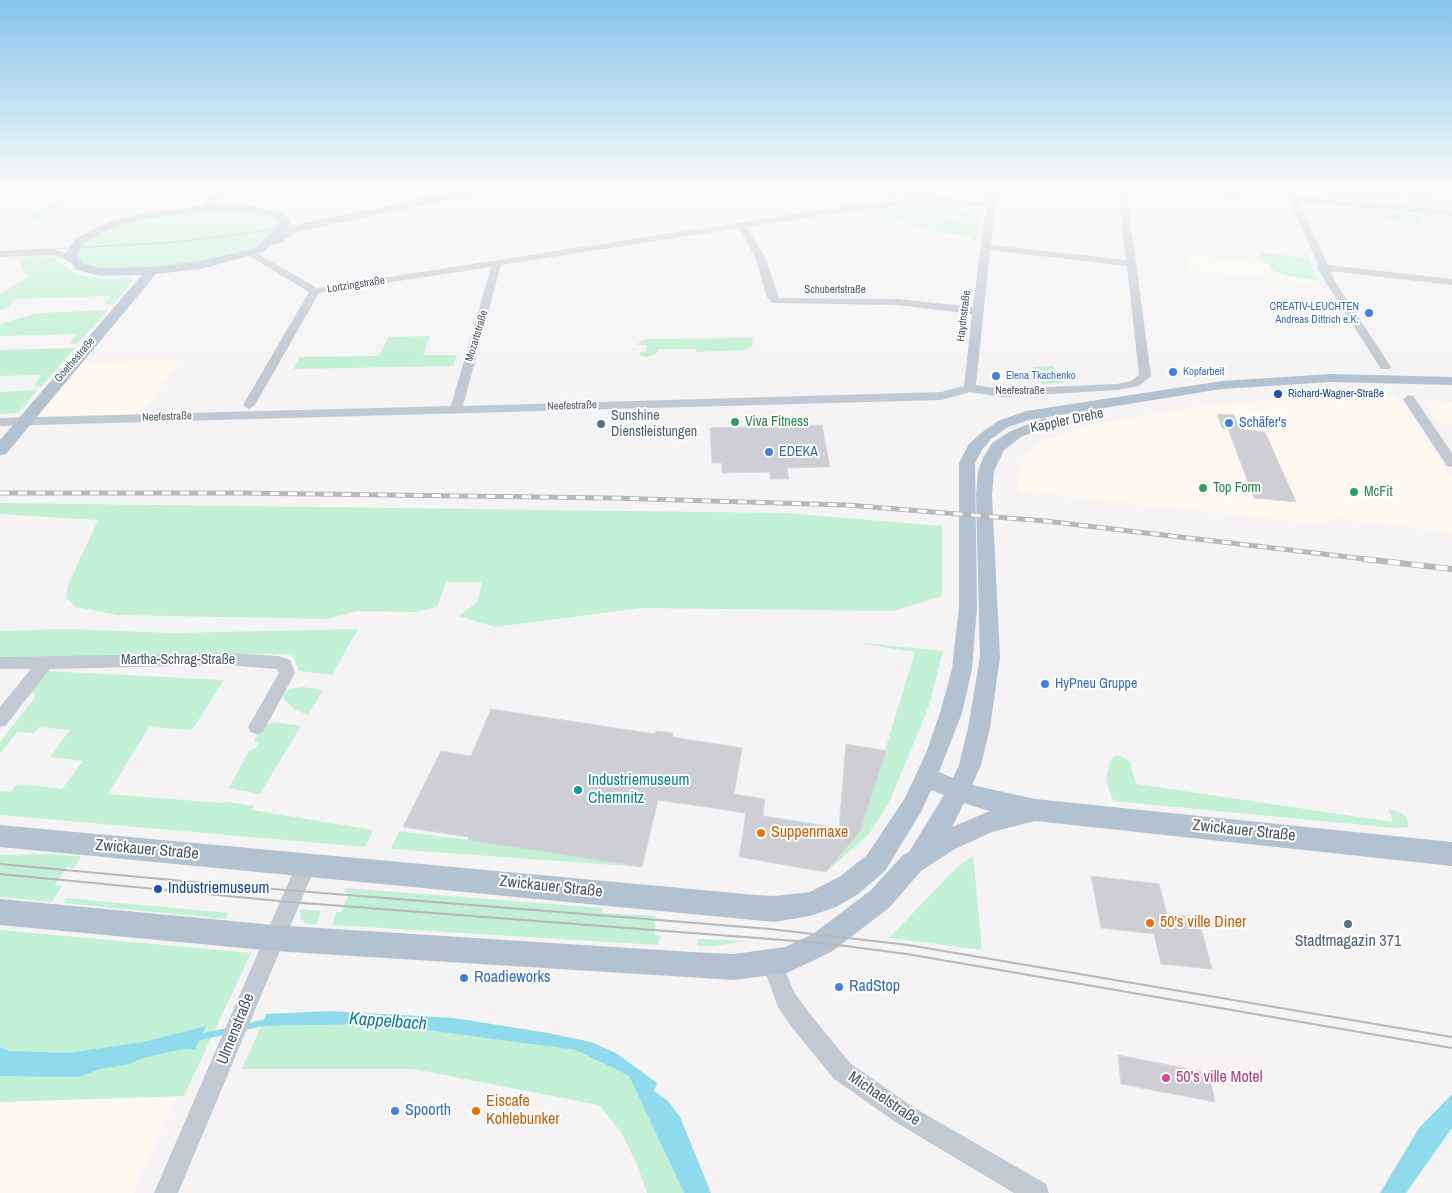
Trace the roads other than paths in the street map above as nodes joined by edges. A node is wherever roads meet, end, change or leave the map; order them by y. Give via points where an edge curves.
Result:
1 (76, 244) edge
2 (264, 244) edge
3 (269, 244) edge
4 (621, 244) edge
5 (752, 244) edge
6 (986, 244) edge
7 (1129, 244) edge
8 (1312, 244) edge
9 (986, 247) junction
10 (255, 252) junction
11 (0, 254) edge
12 (72, 260) junction
13 (497, 263) junction
14 (1132, 264) junction
15 (1322, 267) junction
16 (152, 271) junction
17 (1452, 282) edge
18 (315, 291) junction
19 (977, 311) junction
20 (1385, 367) dead end
21 (1442, 384) edge
22 (970, 388) junction
23 (1409, 399) dead end
24 (249, 404) dead end
25 (456, 409) junction
26 (23, 421) junction
27 (0, 422) edge
28 (0, 450) edge
29 (1452, 463) edge
30 (46, 662) junction
31 (0, 663) edge
32 (0, 720) edge
33 (257, 727) dead end
34 (927, 778) junction
35 (959, 790) junction
36 (1035, 810) junction
37 (0, 836) edge
38 (1452, 854) edge
39 (912, 863) junction
40 (306, 865) junction
41 (0, 912) edge
42 (274, 938) junction
43 (772, 964) junction
44 (166, 1193) edge
45 (1037, 1193) edge

1 - 12 main road via 71,253
2 - 10 main road
3 - 10 main road
4 - 13 street, Lortzingstraße
5 - 19 street, Schubertstraße via 776,301 897,302
6 - 9 street, Haydnstraße
7 - 14 street
8 - 15 street
9 - 14 street
9 - 19 street, Haydnstraße
10 - 16 main road via 201,265
10 - 18 street, Lortzingstraße
11 - 12 street via 50,252
12 - 16 main road via 81,267 101,272
13 - 18 street, Lortzingstraße
13 - 25 street, Mozartstraße
14 - 22 street, Neefestraße via 1144,376 1141,380 1117,388 1086,390 1002,393
15 - 17 street
15 - 20 street
16 - 26 main road, Goethestraße
18 - 24 street, Lortzingstraße
19 - 22 street, Haydnstraße
21 - 34 main road, Kappler Drehe via 1331,378 1222,385 1026,416 1004,424 986,436 970,456 965,473 968,606 962,669 951,713
21 - 35 main road, Kappler Drehe via 1283,389 1127,408 1037,425 998,447 984,478 990,657 979,728 970,765
22 - 25 street, Neefestraße via 941,396
23 - 29 street
25 - 26 street, Neefestraße
26 - 27 street, Neefestraße
26 - 28 main road, Goethestraße
30 - 31 street, Martha-Schrag-Straße
30 - 32 street
30 - 33 street, Martha-Schrag-Straße via 225,659 278,662 284,665 286,672
34 - 35 main road, Zwickauer Straße
34 - 40 main road, Zwickauer Straße via 876,863 827,898 793,907 756,908
35 - 36 main road, Zwickauer Straße
35 - 39 main road, Kappler Drehe via 940,826
36 - 38 main road, Zwickauer Straße
36 - 39 main road, Zwickauer Straße via 989,822 947,841
37 - 40 main road, Zwickauer Straße
39 - 43 main road, Zwickauer Straße via 880,899 832,936 804,952
40 - 42 street, Ulmenstraße
41 - 42 main road, Zwickauer Straße
42 - 43 main road, Zwickauer Straße via 691,965 734,967
42 - 44 street, Ulmenstraße
43 - 45 street, Michaelstraße via 786,999 842,1071 905,1115

